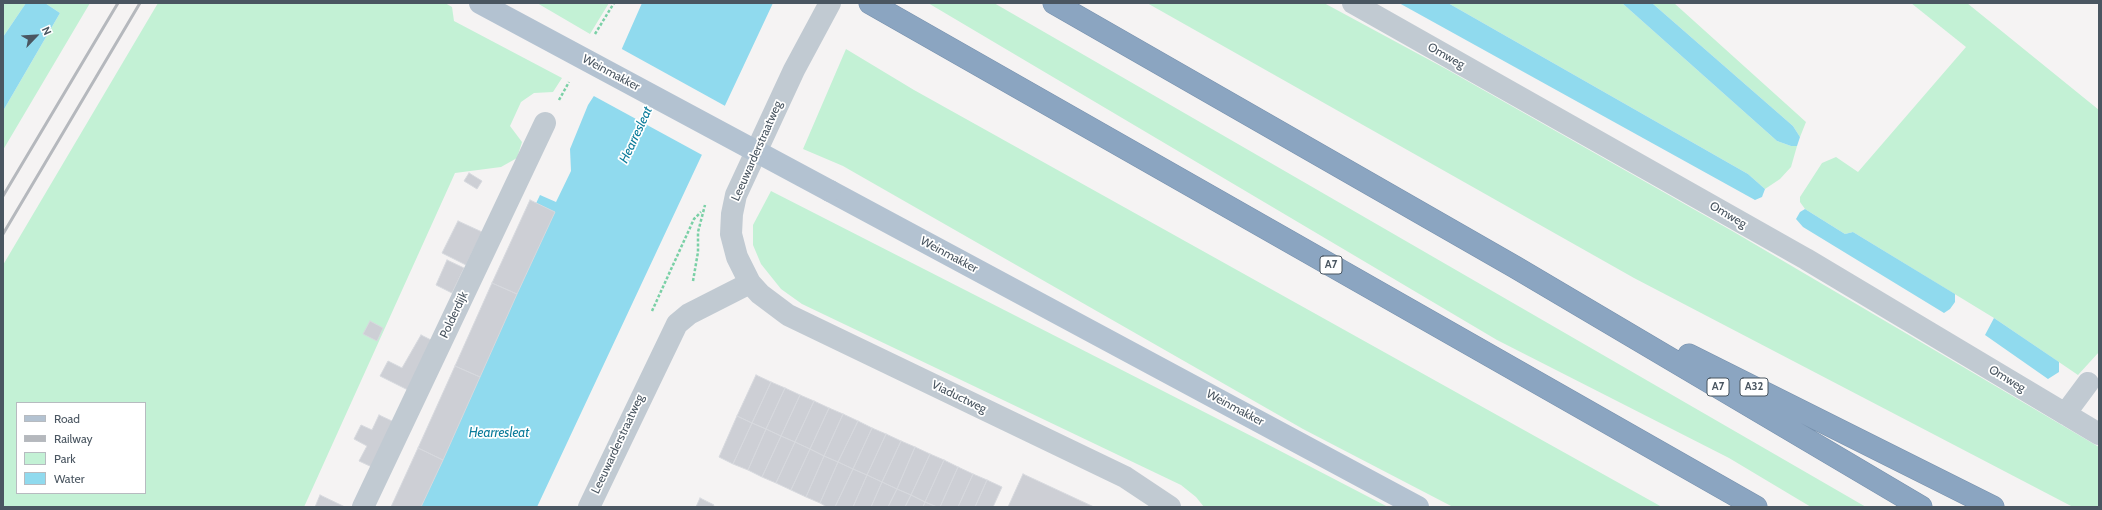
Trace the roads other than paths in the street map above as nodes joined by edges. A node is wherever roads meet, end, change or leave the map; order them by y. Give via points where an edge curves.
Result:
1 (480, 3) edge
2 (830, 3) edge
3 (870, 3) edge
4 (1054, 3) edge
5 (1353, 3) edge
6 (546, 123) dead end
7 (1515, 267) junction
8 (750, 283) junction
9 (2088, 383) dead end
10 (2065, 414) junction
11 (2099, 434) edge
12 (363, 507) edge
13 (589, 507) edge
14 (1170, 507) edge
15 (1418, 507) edge
16 (1756, 507) edge
17 (1921, 507) edge
18 (1993, 507) edge

1 - 15 main road, Weinmakker, bridge
2 - 8 street, Leeuwarderstraatweg via 790,77 736,195 731,234 737,257
3 - 16 highway, A7
4 - 7 highway, A7
5 - 10 street, Omweg via 1813,263
6 - 12 street, Polderdijk
7 - 17 highway, A7
7 - 18 highway, A32
8 - 13 street, Leeuwarderstraatweg via 689,314 676,324
8 - 14 street, Viaductweg via 788,315 1125,477
9 - 10 street
10 - 11 street, Omweg

